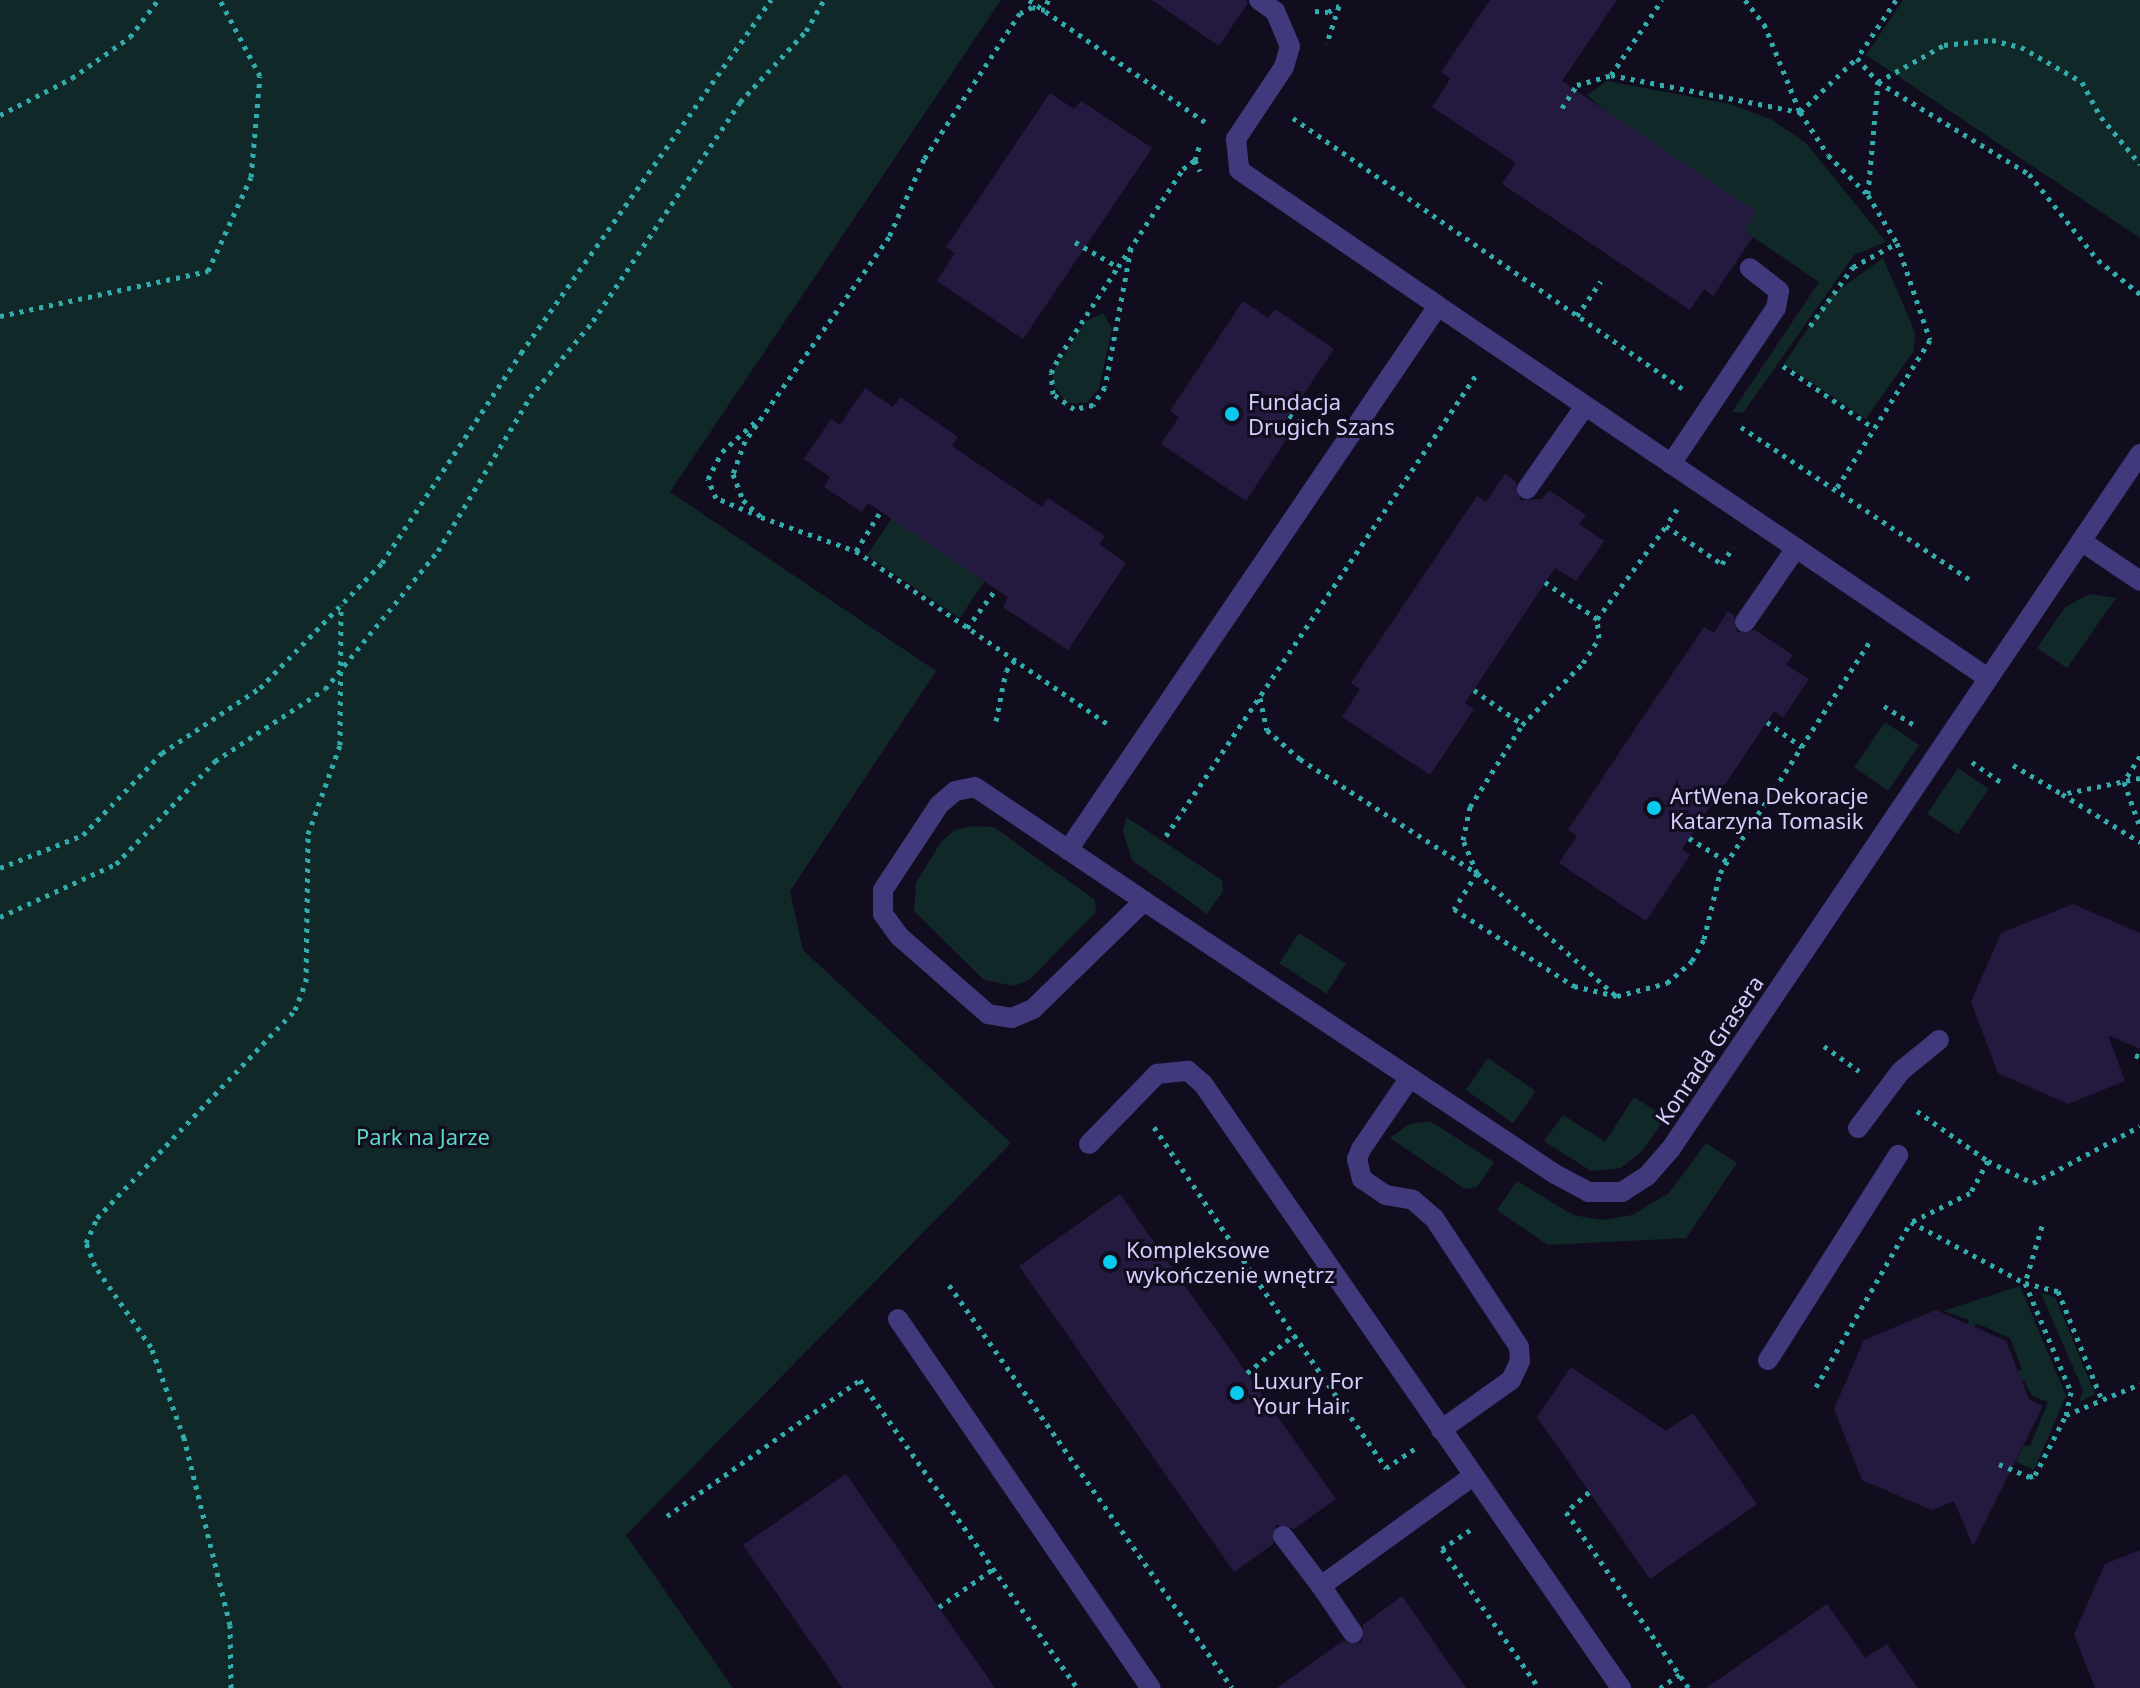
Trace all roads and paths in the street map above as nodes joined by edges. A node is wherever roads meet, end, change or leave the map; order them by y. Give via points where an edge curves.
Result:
1 (158, 0) edge
2 (220, 0) edge
3 (771, 0) edge
4 (824, 0) edge
5 (1029, 0) edge
6 (1048, 0) edge
7 (1259, 0) edge
8 (1662, 0) edge
9 (1745, 0) edge
10 (1896, 0) edge
11 (1341, 3) edge
12 (1306, 7) dead end
13 (1045, 10) junction
14 (1324, 53) dead end
15 (1857, 58) junction
16 (1611, 75) junction
17 (1878, 82) junction
18 (1297, 104) dead end
19 (1562, 108) dead end
20 (1800, 112) junction
21 (0, 115) edge
22 (1205, 131) dead end
23 (1203, 140) dead end
24 (1195, 160) junction
25 (2140, 164) edge
26 (1213, 179) dead end
27 (1868, 195) junction
28 (1075, 242) dead end
29 (1897, 243) junction
30 (1131, 248) junction
31 (1118, 267) junction
32 (1750, 268) dead end
33 (1601, 281) dead end
34 (2140, 294) edge
35 (1438, 306) junction
36 (0, 316) edge
37 (1577, 316) junction
38 (1809, 328) dead end
39 (1792, 354) dead end
40 (1485, 361) dead end
41 (1783, 366) junction
42 (1775, 378) dead end
43 (1585, 406) junction
44 (1710, 406) junction
45 (764, 414) junction
46 (1750, 415) dead end
47 (1742, 427) junction
48 (1874, 428) junction
49 (2140, 454) edge
50 (1671, 464) junction
51 (1527, 489) dead end
52 (1835, 491) junction
53 (1686, 496) dead end
54 (879, 514) dead end
55 (761, 517) junction
56 (1666, 526) junction
57 (2081, 541) junction
58 (856, 551) junction
59 (1791, 555) junction
60 (1969, 579) dead end
61 (2140, 581) edge
62 (1545, 582) dead end
63 (996, 589) dead end
64 (341, 605) junction
65 (1597, 619) junction
66 (1745, 622) dead end
67 (1880, 626) dead end
68 (967, 628) junction
69 (1015, 660) junction
70 (341, 669) junction
71 (1988, 678) junction
72 (1474, 690) dead end
73 (1260, 697) junction
74 (1884, 706) dead end
75 (996, 721) dead end
76 (1767, 722) dead end
77 (1109, 724) dead end
78 (1522, 725) junction
79 (1917, 727) dead end
80 (1802, 747) junction
81 (2140, 756) edge
82 (1965, 758) dead end
83 (2013, 765) dead end
84 (2140, 778) edge
85 (2001, 782) dead end
86 (2124, 782) junction
87 (2062, 794) junction
88 (2140, 827) edge
89 (1166, 836) dead end
90 (1689, 838) dead end
91 (2140, 842) edge
92 (1068, 850) junction
93 (1728, 862) junction
94 (0, 868) edge
95 (1477, 873) junction
96 (1144, 901) junction
97 (0, 917) edge
98 (1617, 996) junction
99 (1939, 1040) dead end
100 (1824, 1046) dead end
101 (1409, 1079) junction
102 (1887, 1090) junction
103 (1134, 1097) junction
104 (2140, 1126) edge
105 (1858, 1128) dead end
106 (1089, 1144) dead end
107 (1898, 1155) dead end
108 (1988, 1161) junction
109 (1911, 1222) junction
110 (2042, 1226) dead end
111 (2025, 1283) junction
112 (949, 1285) dead end
113 (898, 1319) dead end
114 (1294, 1335) junction
115 (1768, 1360) dead end
116 (1247, 1373) dead end
117 (2140, 1384) edge
118 (1816, 1387) dead end
119 (2102, 1400) junction
120 (2066, 1415) junction
121 (1441, 1430) junction
122 (1999, 1464) dead end
123 (1473, 1476) junction
124 (1589, 1492) dead end
125 (1497, 1511) junction
126 (667, 1516) dead end
127 (1283, 1536) dead end
128 (993, 1569) junction
129 (1321, 1586) junction
130 (939, 1607) dead end
131 (1353, 1633) dead end
132 (1680, 1674) junction
133 (231, 1688) edge
134 (1077, 1688) edge
135 (1151, 1688) edge
136 (1232, 1688) edge
137 (1539, 1688) edge
138 (1621, 1688) edge
139 (1660, 1688) edge
140 (1689, 1688) edge

1 - 21 path via 130,37 72,78
2 - 36 path via 260,76 251,177 208,271
3 - 64 path via 521,353 382,563
4 - 70 path via 806,31 740,102 593,321 530,397 438,551
5 - 13 path
6 - 13 path
7 - 35 street via 1275,11 1290,46 1284,67 1236,139 1239,170
8 - 16 path
9 - 20 path via 1764,24
10 - 15 path
11 - 12 path via 1328,12
11 - 14 path
13 - 22 path via 1202,116
13 - 45 path via 1032,7 1020,13 924,159 889,237
15 - 17 path
15 - 20 path
16 - 19 path via 1577,85
16 - 20 path
17 - 25 path via 1944,45 1992,40 2021,47 2082,82 2101,117
17 - 27 path
17 - 34 path via 2029,174 2098,260
18 - 37 path via 1289,115
20 - 27 path via 1828,155
23 - 24 path
24 - 26 path
24 - 30 path via 1183,169
27 - 29 path
28 - 31 path
29 - 38 path via 1853,267
29 - 48 path via 1930,340
30 - 31 path
30 - 31 path via 1105,387 1093,405 1074,409 1053,394 1051,373
32 - 44 street via 1779,291 1776,308
33 - 37 path
35 - 43 street
35 - 92 street
37 - 44 path
39 - 41 path
40 - 73 path
41 - 42 path
41 - 48 path
43 - 50 street
43 - 51 street
44 - 47 path
44 - 50 street
45 - 55 path via 732,466 737,491
45 - 55 path via 722,452 708,479 716,498
46 - 47 path
47 - 52 path
48 - 52 path
49 - 57 street, Konrada Grasera
50 - 59 street
52 - 60 path
53 - 56 path
54 - 58 path
55 - 58 path
56 - 59 path via 1722,564 1742,534
56 - 65 path
57 - 61 street
57 - 71 street, Konrada Grasera
58 - 68 path
59 - 66 street
59 - 71 street
62 - 65 path
63 - 68 path
64 - 70 path
64 - 94 path via 260,688 162,753 83,835
65 - 78 path via 1599,638 1583,663
67 - 80 path
68 - 69 path
69 - 75 path via 1006,671
69 - 77 path
70 - 97 path via 325,689 215,761 116,864
70 - 133 path via 340,745 308,834 306,982 295,1010 97,1218 86,1243 95,1266 151,1347 184,1438 230,1625
71 - 101 street, Konrada Grasera via 1670,1150 1636,1185 1612,1195 1588,1192
72 - 78 path
73 - 89 path
73 - 95 path via 1267,730 1300,759
74 - 79 path
76 - 80 path
78 - 95 path via 1470,807 1463,840
80 - 93 path
81 - 86 path
82 - 85 path
83 - 87 path
84 - 86 path
86 - 87 path
86 - 88 path
87 - 91 path
90 - 93 path
92 - 96 street, Konrada Grasera
92 - 96 street, Konrada Grasera via 975,787 955,791 939,805 883,890 883,914 899,936 988,1014 1012,1018 1033,1009
93 - 98 path via 1692,961 1667,983
95 - 98 path
95 - 98 path via 1454,909 1574,986
96 - 101 street, Konrada Grasera
99 - 102 street
100 - 102 path
101 - 121 street via 1361,1149 1357,1159 1362,1179 1386,1195 1413,1200 1434,1218 1519,1347 1520,1361 1511,1380
102 - 105 street
102 - 108 path
103 - 106 street
103 - 114 path
103 - 121 street via 1157,1074 1170,1070 1188,1071 1203,1084
104 - 108 path via 2033,1183
107 - 115 street
108 - 109 path via 1970,1193
109 - 111 path
109 - 118 path
110 - 111 path
111 - 119 path via 2058,1291
111 - 120 path via 2071,1392
112 - 136 path
113 - 135 street
114 - 116 path
114 - 121 path via 1386,1468
117 - 119 path
119 - 120 path
120 - 122 path via 2035,1475
121 - 123 street
123 - 125 street
123 - 129 street
124 - 132 path via 1566,1512
125 - 137 path via 1442,1549
125 - 138 street
126 - 128 path via 860,1380
127 - 129 street
128 - 130 path
128 - 134 path
129 - 131 street
132 - 139 path
132 - 140 path

